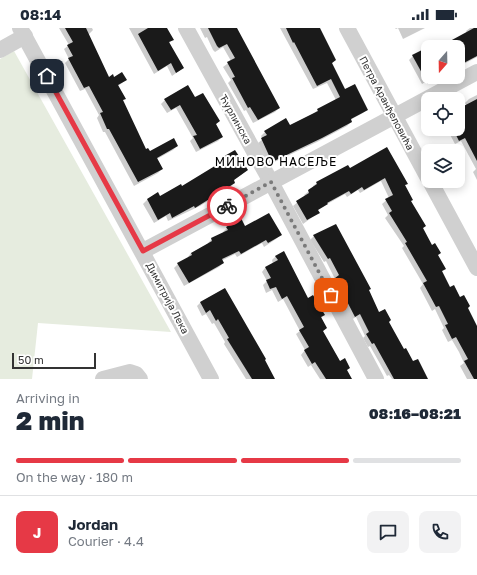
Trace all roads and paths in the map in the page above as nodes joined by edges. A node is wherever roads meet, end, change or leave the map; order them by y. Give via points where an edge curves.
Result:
1 (186, 28) edge
2 (347, 28) edge
3 (23, 32) edge
4 (0, 50) edge
5 (477, 72) edge
6 (394, 116) junction
7 (421, 165) edge
8 (271, 182) junction
9 (434, 188) edge
10 (143, 251) junction
11 (477, 268) edge
12 (103, 379) edge
13 (140, 379) edge
14 (211, 379) edge
15 (376, 379) edge

1 - 8 street, Ћурлинска
2 - 6 street, Петра Аранђеловића
3 - 4 street
3 - 10 street, Димитрија Лека
5 - 6 street
6 - 7 street, Петра Аранђеловића
6 - 8 street
8 - 10 street
8 - 15 street, Ћурлинска
9 - 11 street
10 - 14 street, Димитрија Лека
12 - 13 street via 130,372

